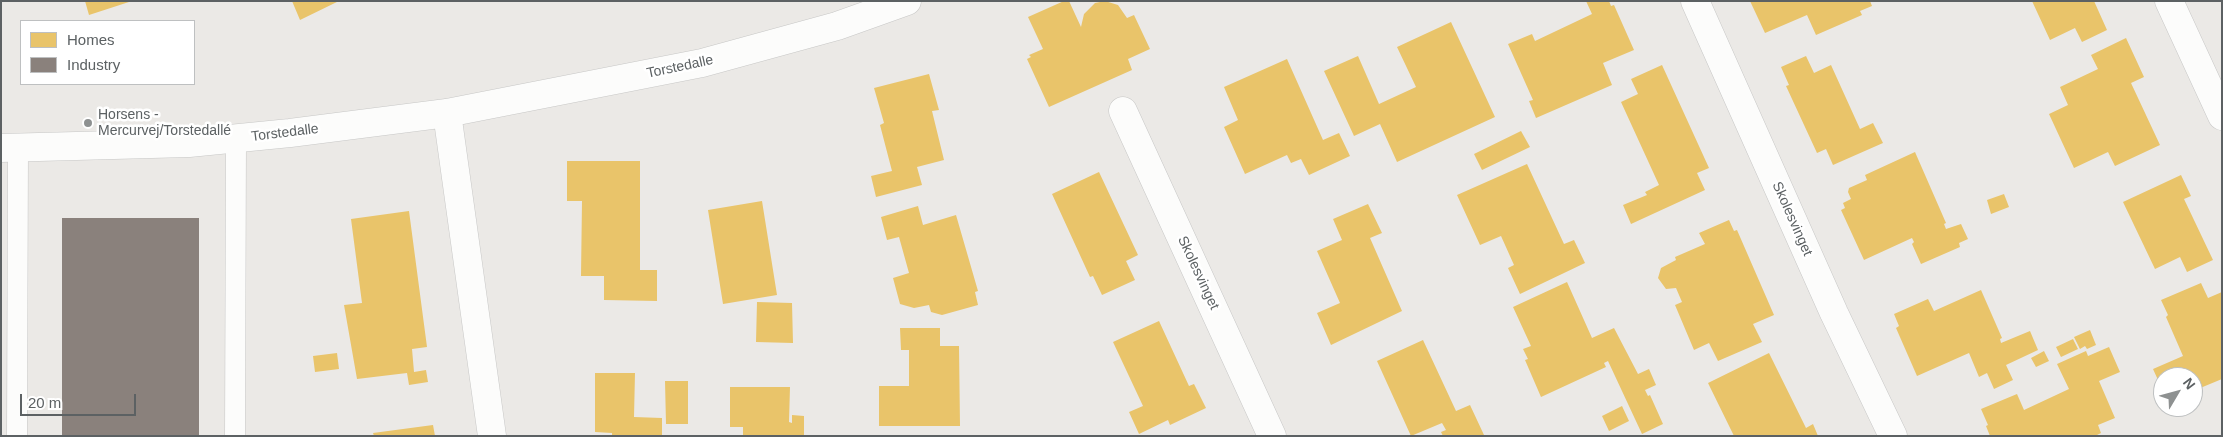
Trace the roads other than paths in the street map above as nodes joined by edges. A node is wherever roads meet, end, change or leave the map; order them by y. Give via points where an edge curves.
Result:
1 (907, 1) edge
2 (1695, 1) edge
3 (2169, 1) edge
4 (1124, 111) dead end
5 (447, 113) junction
6 (2222, 116) edge
7 (236, 139) junction
8 (10, 148) edge
9 (16, 436) edge
10 (235, 436) edge
11 (492, 436) edge
12 (1272, 436) edge
13 (1892, 436) edge

1 - 5 street, Torstedalle via 836,26 702,63
2 - 13 street, Skolesvinget
3 - 6 street
4 - 12 street, Skolesvinget
5 - 7 street, Torstedalle
5 - 11 street
7 - 8 street, Torstedalle
7 - 10 lane
8 - 9 lane

